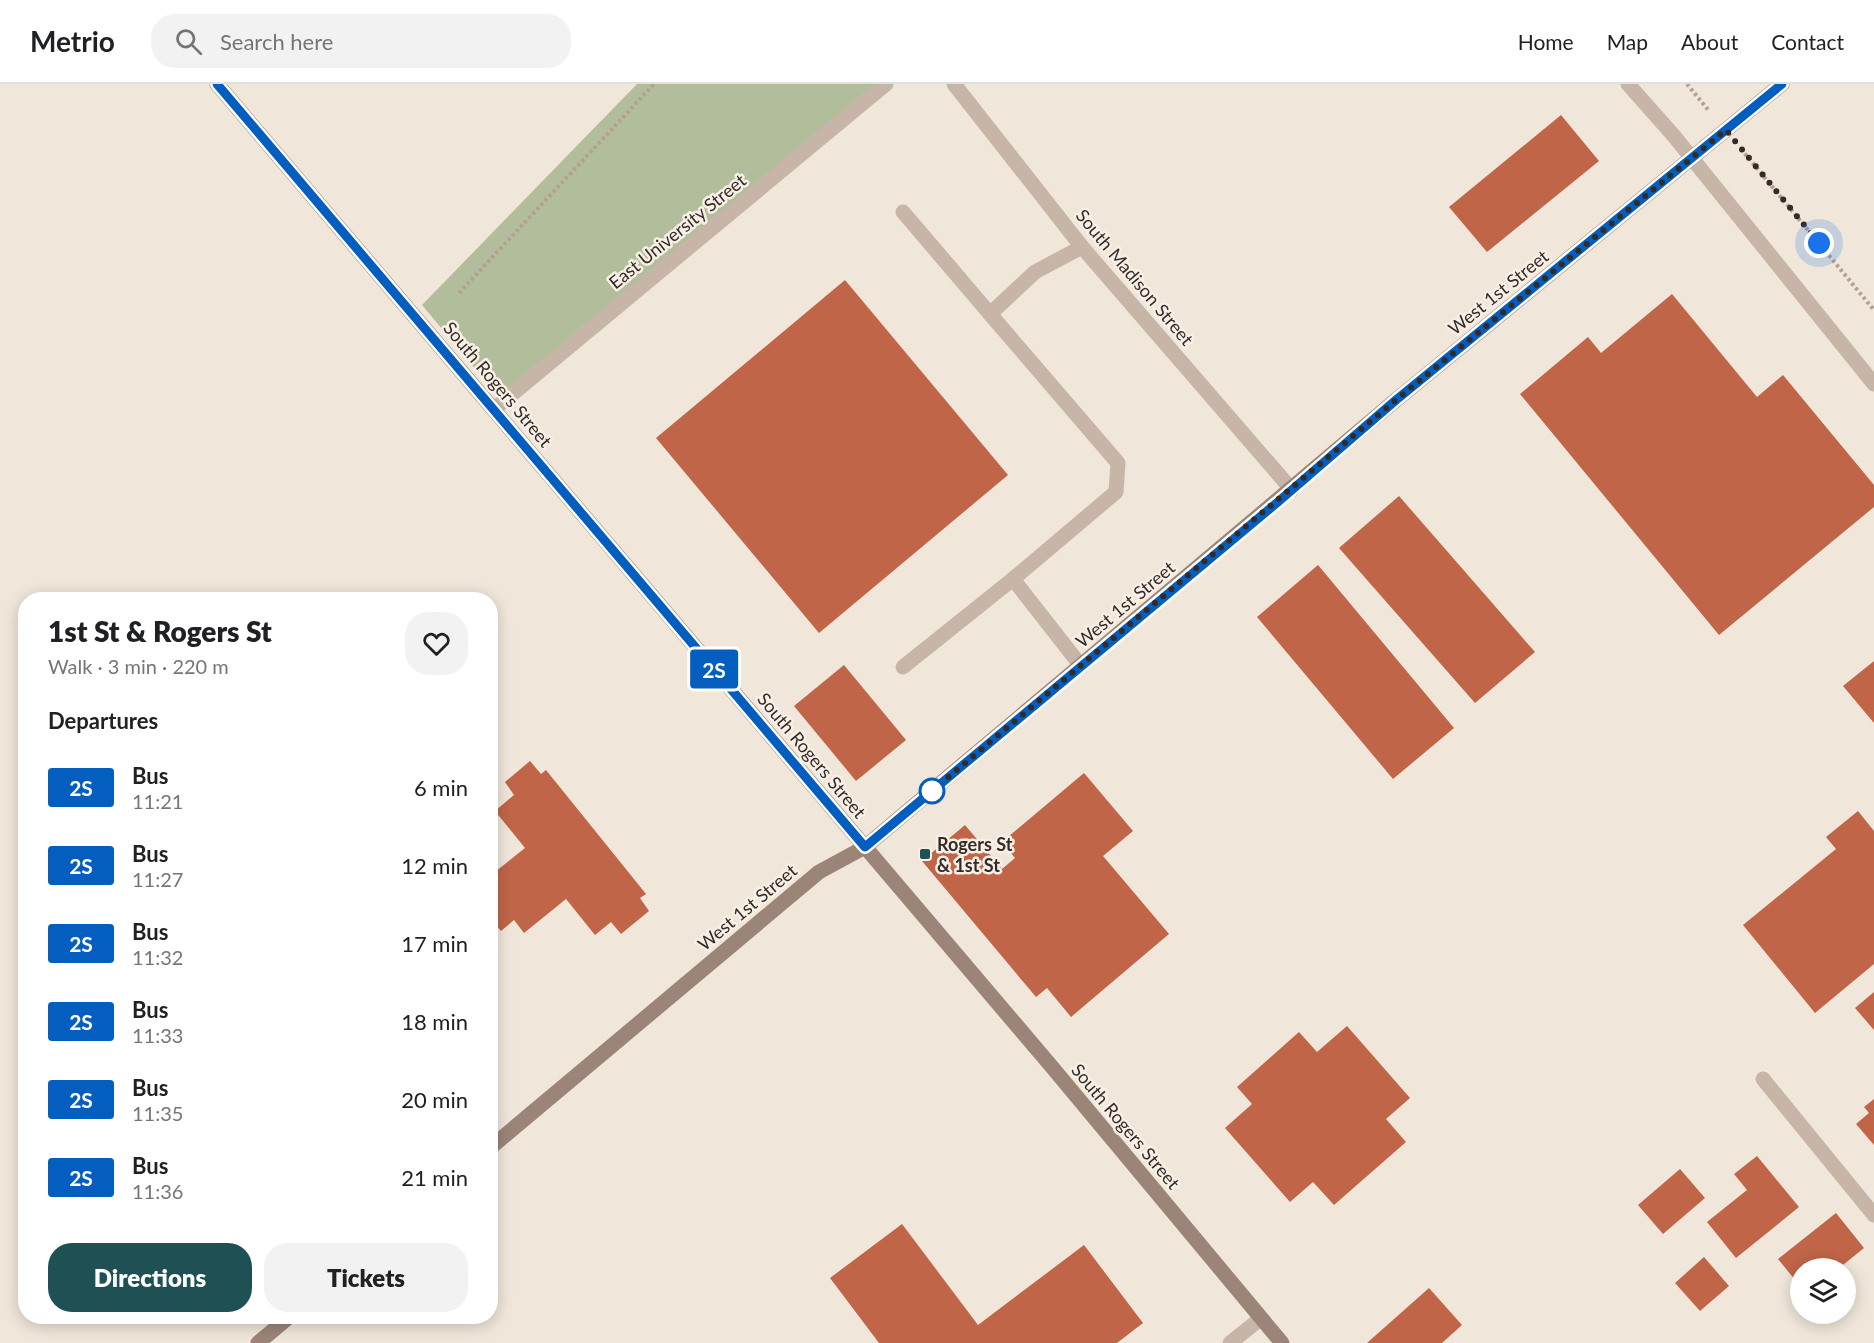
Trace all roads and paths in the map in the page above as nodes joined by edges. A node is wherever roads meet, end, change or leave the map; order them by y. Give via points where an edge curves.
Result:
1 (217, 84) edge
2 (654, 84) edge
3 (886, 84) edge
4 (954, 84) edge
5 (1628, 84) edge
6 (1687, 84) edge
7 (1782, 84) edge
8 (1726, 130) junction
9 (1692, 159) junction
10 (903, 213) dead end
11 (1083, 247) junction
12 (459, 293) dead end
13 (1874, 310) edge
14 (990, 314) junction
15 (1874, 384) edge
16 (494, 409) junction
17 (1292, 490) junction
18 (1013, 579) junction
19 (1081, 666) junction
20 (903, 667) dead end
21 (865, 847) junction
22 (1762, 1079) dead end
23 (498, 1141) edge
24 (1874, 1215) edge
25 (1260, 1319) junction
26 (281, 1324) edge
27 (258, 1343) edge
28 (1230, 1343) edge
29 (1282, 1343) edge

1 - 16 street, South Rogers Street
2 - 12 path
3 - 16 street, East University Street
4 - 11 street, South Madison Street
5 - 9 street
6 - 8 path
7 - 8 street, West 1st Street
8 - 9 street, West 1st Street
8 - 13 path
9 - 15 street
9 - 17 street, West 1st Street via 1396,400
10 - 14 street
11 - 14 street via 1035,272
11 - 17 street, South Madison Street
14 - 18 street via 1118,463 1116,492
16 - 21 street, South Rogers Street
17 - 19 street, West 1st Street
18 - 19 street
18 - 20 street
19 - 21 street, West 1st Street
21 - 23 street, West 1st Street via 819,872
21 - 25 street, South Rogers Street
22 - 24 street
25 - 28 street
25 - 29 street, South Rogers Street
26 - 27 street

